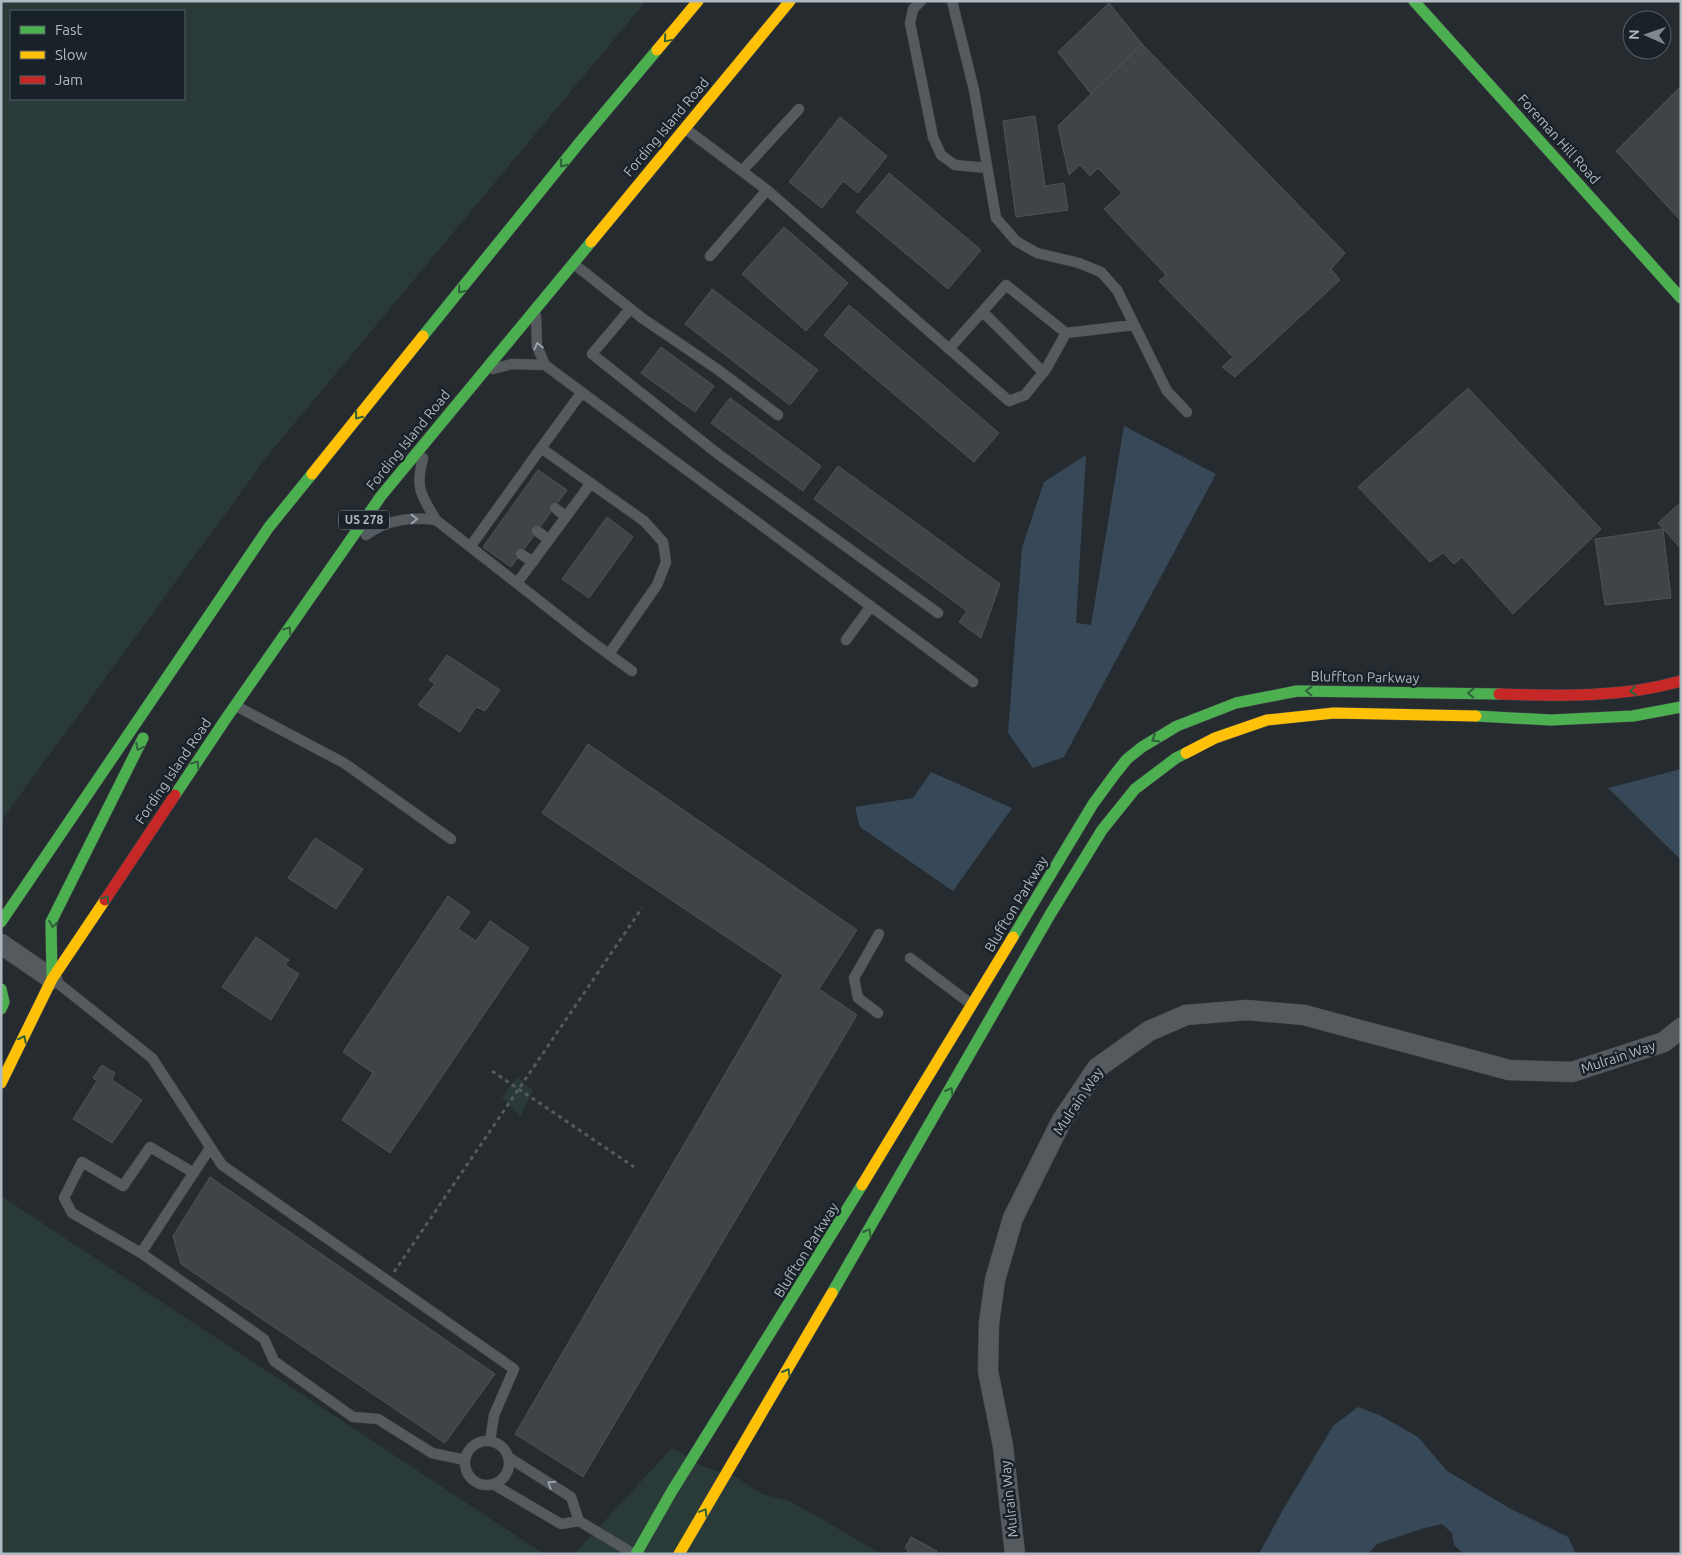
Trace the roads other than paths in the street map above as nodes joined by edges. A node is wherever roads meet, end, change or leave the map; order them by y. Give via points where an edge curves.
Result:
1 (698, 1) edge
2 (790, 1) edge
3 (921, 1) edge
4 (952, 1) edge
5 (1414, 1) edge
6 (800, 109) dead end
7 (685, 128) junction
8 (987, 168) junction
9 (742, 172) junction
10 (767, 190) junction
11 (710, 256) dead end
12 (573, 264) junction
13 (1681, 298) edge
14 (537, 307) junction
15 (630, 309) junction
16 (983, 312) junction
17 (1134, 325) junction
18 (1066, 333) junction
19 (949, 349) junction
20 (545, 365) junction
21 (1043, 372) junction
22 (483, 373) junction
23 (582, 392) junction
24 (1187, 412) dead end
25 (778, 415) dead end
26 (436, 430) junction
27 (541, 448) junction
28 (591, 483) junction
29 (554, 508) dead end
30 (566, 517) junction
31 (436, 520) junction
32 (537, 532) dead end
33 (549, 540) junction
34 (470, 547) junction
35 (340, 554) junction
36 (521, 554) dead end
37 (533, 562) junction
38 (517, 583) junction
39 (871, 606) junction
40 (938, 613) dead end
41 (846, 640) dead end
42 (192, 641) junction
43 (609, 654) junction
44 (632, 671) dead end
45 (1681, 681) edge
46 (973, 682) dead end
47 (235, 705) junction
48 (1681, 707) edge
49 (451, 839) dead end
50 (1, 922) edge
51 (879, 934) dead end
52 (1, 944) edge
53 (910, 958) dead end
54 (52, 979) junction
55 (1, 989) edge
56 (973, 1005) junction
57 (1, 1009) edge
58 (878, 1013) dead end
59 (1681, 1028) edge
60 (1, 1082) edge
61 (210, 1148) junction
62 (194, 1173) junction
63 (141, 1253) junction
64 (490, 1441) junction
65 (508, 1457) junction
66 (466, 1460) junction
67 (493, 1484) junction
68 (578, 1521) junction
69 (635, 1554) edge
70 (679, 1554) edge
71 (1015, 1554) edge

1 -> 42 main road via 269,527
2 - 7 main road, Fording Island Road / US 278
3 - 8 lane via 913,9 910,23 933,137 940,155 956,166
4 - 8 lane via 974,90
5 - 13 main road, Foreman Hill Road
6 - 9 lane
7 - 9 lane
7 - 12 main road, Fording Island Road / US 278
8 - 17 lane via 996,218 1016,241 1036,253 1079,263 1100,272 1117,290
9 - 10 lane
10 - 11 lane
10 - 19 lane
12 - 14 main road, Fording Island Road / US 278
12 - 15 lane
20 -> 14 lane via 537,346
14 - 22 main road, Fording Island Road / US 278
15 - 25 lane
15 - 40 lane via 592,354 718,454
16 - 18 lane via 1006,285
16 - 19 lane
16 - 21 lane
17 - 18 lane
17 - 24 lane via 1167,391
18 - 21 lane
19 - 21 lane via 1009,401 1025,395
20 - 22 lane via 512,364
20 - 23 lane
22 - 26 main road, Fording Island Road / US 278
23 - 27 lane
23 - 39 lane
26 - 31 lane via 422,460 420,493
26 - 35 main road, Fording Island Road / US 278 via 381,496
27 - 28 lane
27 - 34 lane via 489,530
28 - 30 lane
28 - 43 lane via 644,521 663,542 666,562 657,585
29 - 30 lane
30 - 33 lane
31 - 34 lane
35 -> 31 lane via 376,527 415,518
32 - 33 lane
33 - 37 lane
34 - 38 lane
47 -> 35 main road, Fording Island Road / US 278
36 - 37 lane
37 - 38 lane
38 - 43 lane
39 - 41 lane
39 - 46 lane
42 - 50 main road
42 -> 54 main road via 51,922
43 - 44 lane
45 -> 56 main road, Bluffton Parkway via 1620,693 1554,696 1298,691 1243,702 1178,725 1141,748 1115,772
47 - 49 lane via 344,762
54 -> 47 main road, Fording Island Road / US 278
70 -> 48 main road via 1051,914 1102,830 1135,789 1176,758 1215,738 1267,720 1334,713 1551,720 1633,716
51 - 58 lane via 854,978 858,998
52 - 54 street
53 - 56 lane
60 -> 54 main road, Fording Island Road / US 278
54 - 61 lane via 152,1058
55 - 57 main road via 4,1002
56 - 69 main road, Bluffton Parkway
59 - 71 street, Mulrain Way via 1664,1042 1572,1072 1509,1070 1304,1015 1247,1010 1186,1015 1149,1031 1097,1068 1062,1120 1013,1218 994,1280 988,1371 1003,1446
61 - 62 lane
61 - 64 lane via 222,1165 514,1369 494,1415
62 - 63 lane
62 - 63 lane via 150,1147 123,1186 82,1162 64,1198 72,1213
63 - 66 lane via 264,1339 274,1361 353,1417 378,1418 432,1454
64 - 65 lane via 504,1449
64 - 66 lane via 474,1446
65 - 67 lane via 506,1474
68 -> 65 lane via 571,1498
66 - 67 lane via 466,1469 476,1482
67 - 68 lane via 561,1524
68 - 69 lane

